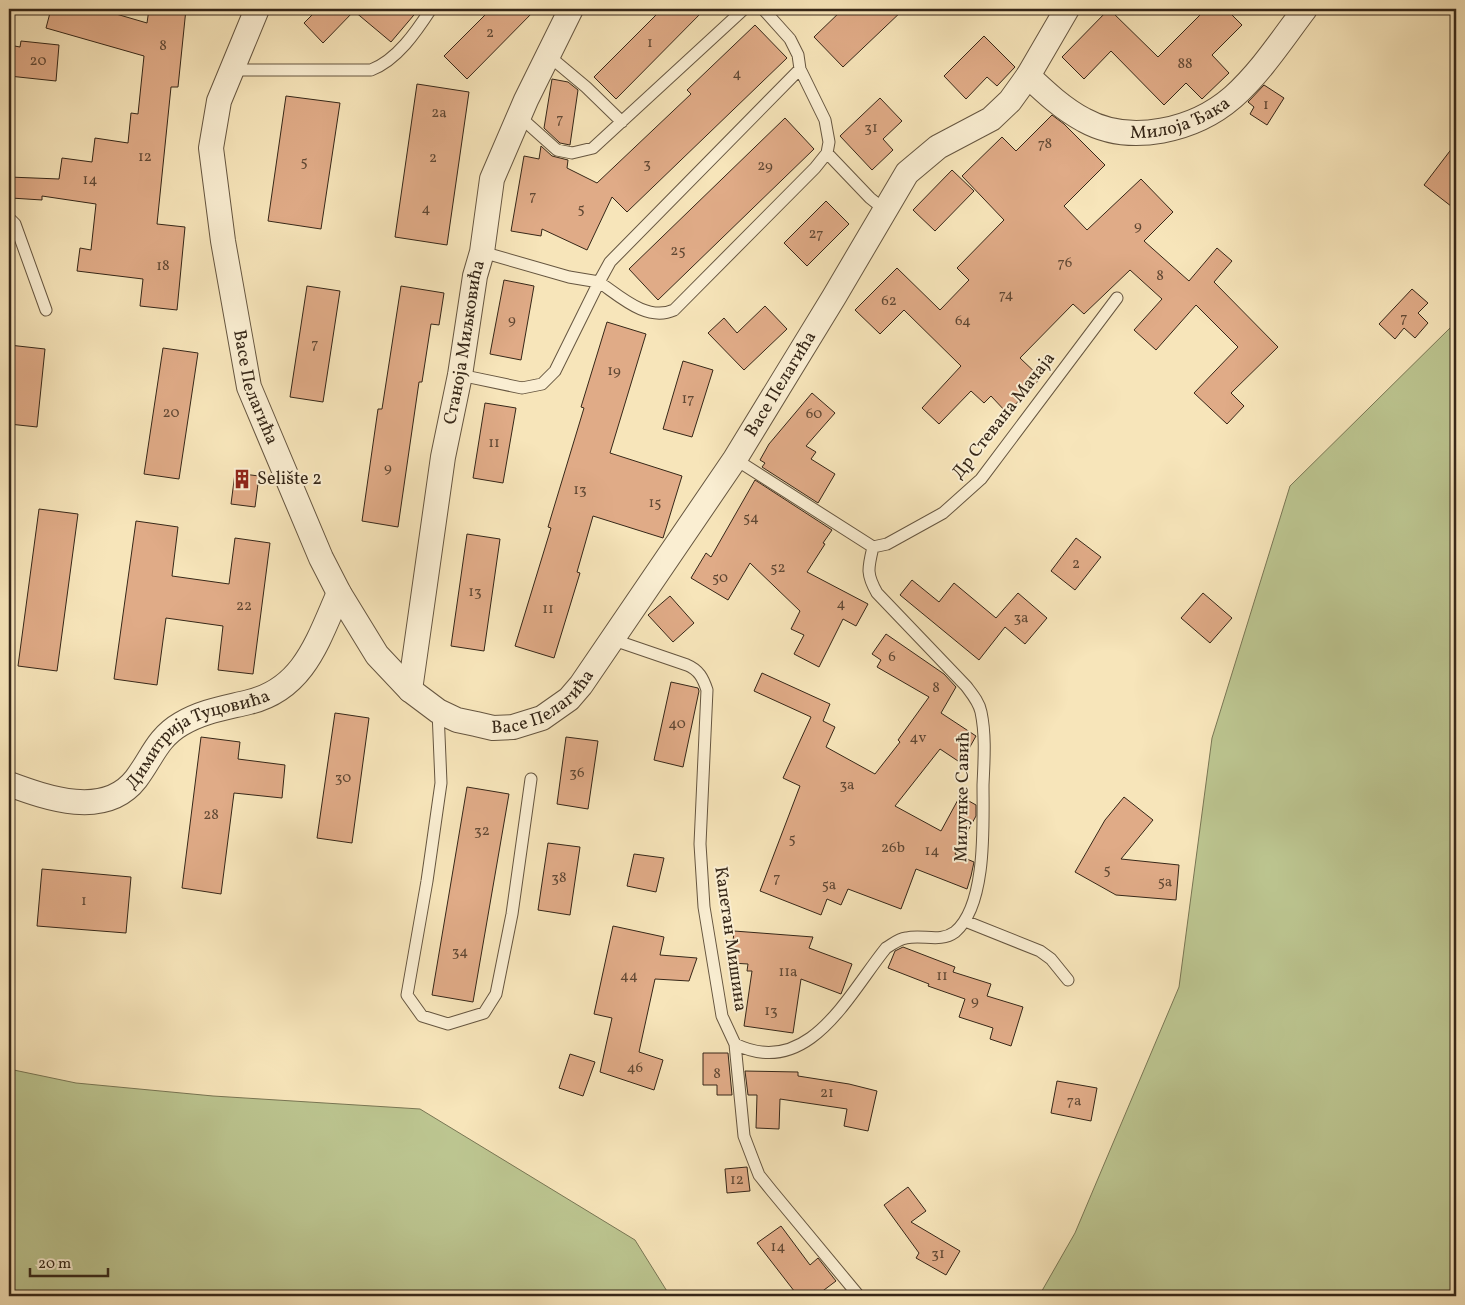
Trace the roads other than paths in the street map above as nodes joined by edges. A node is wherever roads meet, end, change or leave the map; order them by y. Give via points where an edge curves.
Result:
1 (257, 9) edge
2 (431, 9) edge
3 (571, 9) edge
4 (744, 9) edge
5 (763, 9) edge
6 (1067, 9) edge
7 (1306, 9) edge
8 (549, 56) junction
9 (800, 69) junction
10 (231, 70) junction
11 (1028, 76) junction
12 (519, 116) junction
13 (622, 122) junction
14 (827, 153) junction
15 (885, 210) junction
16 (9, 218) edge
17 (482, 252) junction
18 (599, 282) junction
19 (1117, 298) dead end
20 (46, 310) dead end
21 (460, 375) junction
22 (735, 459) junction
23 (873, 547) junction
24 (339, 593) junction
25 (611, 639) junction
26 (410, 690) junction
27 (438, 711) junction
28 (531, 779) dead end
29 (9, 784) edge
30 (965, 921) junction
31 (1068, 980) dead end
32 (735, 1044) junction
33 (859, 1296) edge

1 - 10 street, Васе Пелагића
2 - 10 lane via 402,48 383,66 371,70
3 - 8 street, Станоја Миљковића
4 - 13 lane
5 - 9 lane via 790,39 798,55
6 - 11 street, Васе Пелагића
7 - 11 street, Милоја Ђака via 1247,84 1232,98 1211,113 1171,128 1149,133 1105,129 1065,108
8 - 12 street, Станоја Миљковића
8 - 13 lane
9 - 14 lane via 825,120 829,142
9 - 18 lane via 610,262
10 - 24 street, Васе Пелагића via 218,101 211,148 223,241 249,387
11 - 15 street, Васе Пелагића via 991,119 922,159 906,173
12 - 13 lane via 557,150 572,153 593,148
12 - 17 street, Станоја Миљковића via 492,179
14 - 15 lane
14 - 18 lane via 674,310 665,314 640,309
15 - 22 street, Васе Пелагића
16 - 20 lane via 15,224
17 - 18 lane via 569,277
17 - 21 street, Станоја Миљковића via 475,276
18 - 21 lane via 555,371 542,384 522,388
19 - 23 lane, Др Стевана Мачаја via 981,479 943,513 888,544
21 - 26 street, Станоја Миљковића via 443,457
22 - 23 lane
22 - 25 street, Васе Пелагића
23 - 30 lane, Милунке Савић via 868,571 877,593 966,686 981,711 984,736 983,854 978,885
24 - 26 street, Васе Пелагића via 378,655
24 - 29 street, Димитрија Туцовића via 321,635 293,680 273,695 204,712 165,734 135,780 119,794 100,801 80,803
25 - 27 street, Васе Пелагића via 569,700 530,723 493,728 457,720
25 - 32 lane, Капетан Мишина via 694,668 707,690 700,866 722,1016
26 - 27 street, Васе Пелагића
27 - 28 lane via 441,783 407,995 422,1016 448,1024 484,1013 496,994 512,914
30 - 31 lane via 1040,951
30 - 32 lane via 953,933 939,938 909,937 886,948 832,1020 814,1036 791,1049 777,1054 762,1053
32 - 33 lane, Капетан Мишина via 744,1136 760,1175

